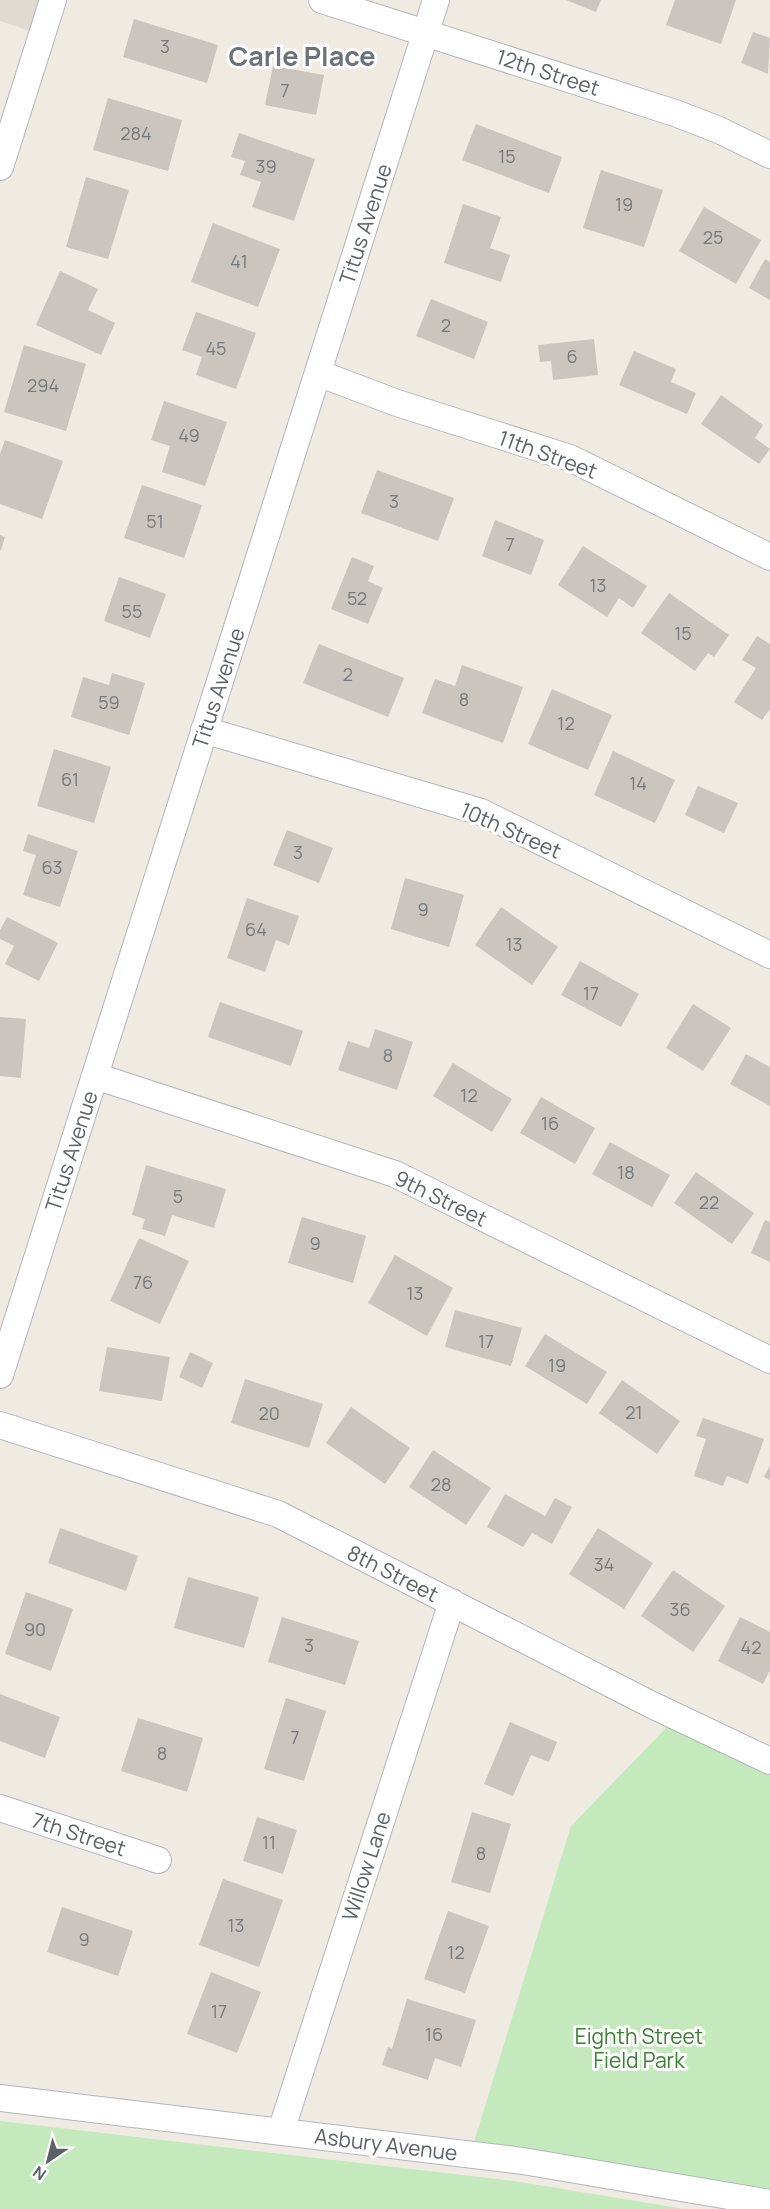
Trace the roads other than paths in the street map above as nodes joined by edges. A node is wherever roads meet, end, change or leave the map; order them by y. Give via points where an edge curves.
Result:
1 (53, 0) edge
2 (322, 0) edge
3 (436, 0) edge
4 (425, 33) junction
5 (770, 155) edge
6 (0, 167) edge
7 (318, 373) junction
8 (770, 557) edge
9 (204, 730) junction
10 (770, 955) edge
11 (95, 1076) junction
12 (770, 1360) edge
13 (0, 1375) edge
14 (0, 1425) edge
15 (452, 1602) junction
16 (770, 1761) edge
17 (0, 1808) edge
18 (158, 1860) dead end
19 (0, 2098) edge
20 (281, 2131) junction
21 (770, 2203) edge

1 - 6 street
2 - 4 street, 12th Street
3 - 4 street, Titus Avenue
4 - 5 street, 12th Street via 675,113
4 - 7 street, Titus Avenue
7 - 8 street, 11th Street via 397,403 570,458
7 - 9 street, Titus Avenue
9 - 10 street, 10th Street via 481,812
9 - 11 street, Titus Avenue
11 - 12 street, 9th Street via 395,1174
11 - 13 street, Titus Avenue
14 - 15 street, 8th Street via 278,1514
15 - 16 street, 8th Street
15 - 20 street, Willow Lane
17 - 18 street, 7th Street
19 - 20 street, Asbury Avenue
20 - 21 street, Asbury Avenue via 524,2161

